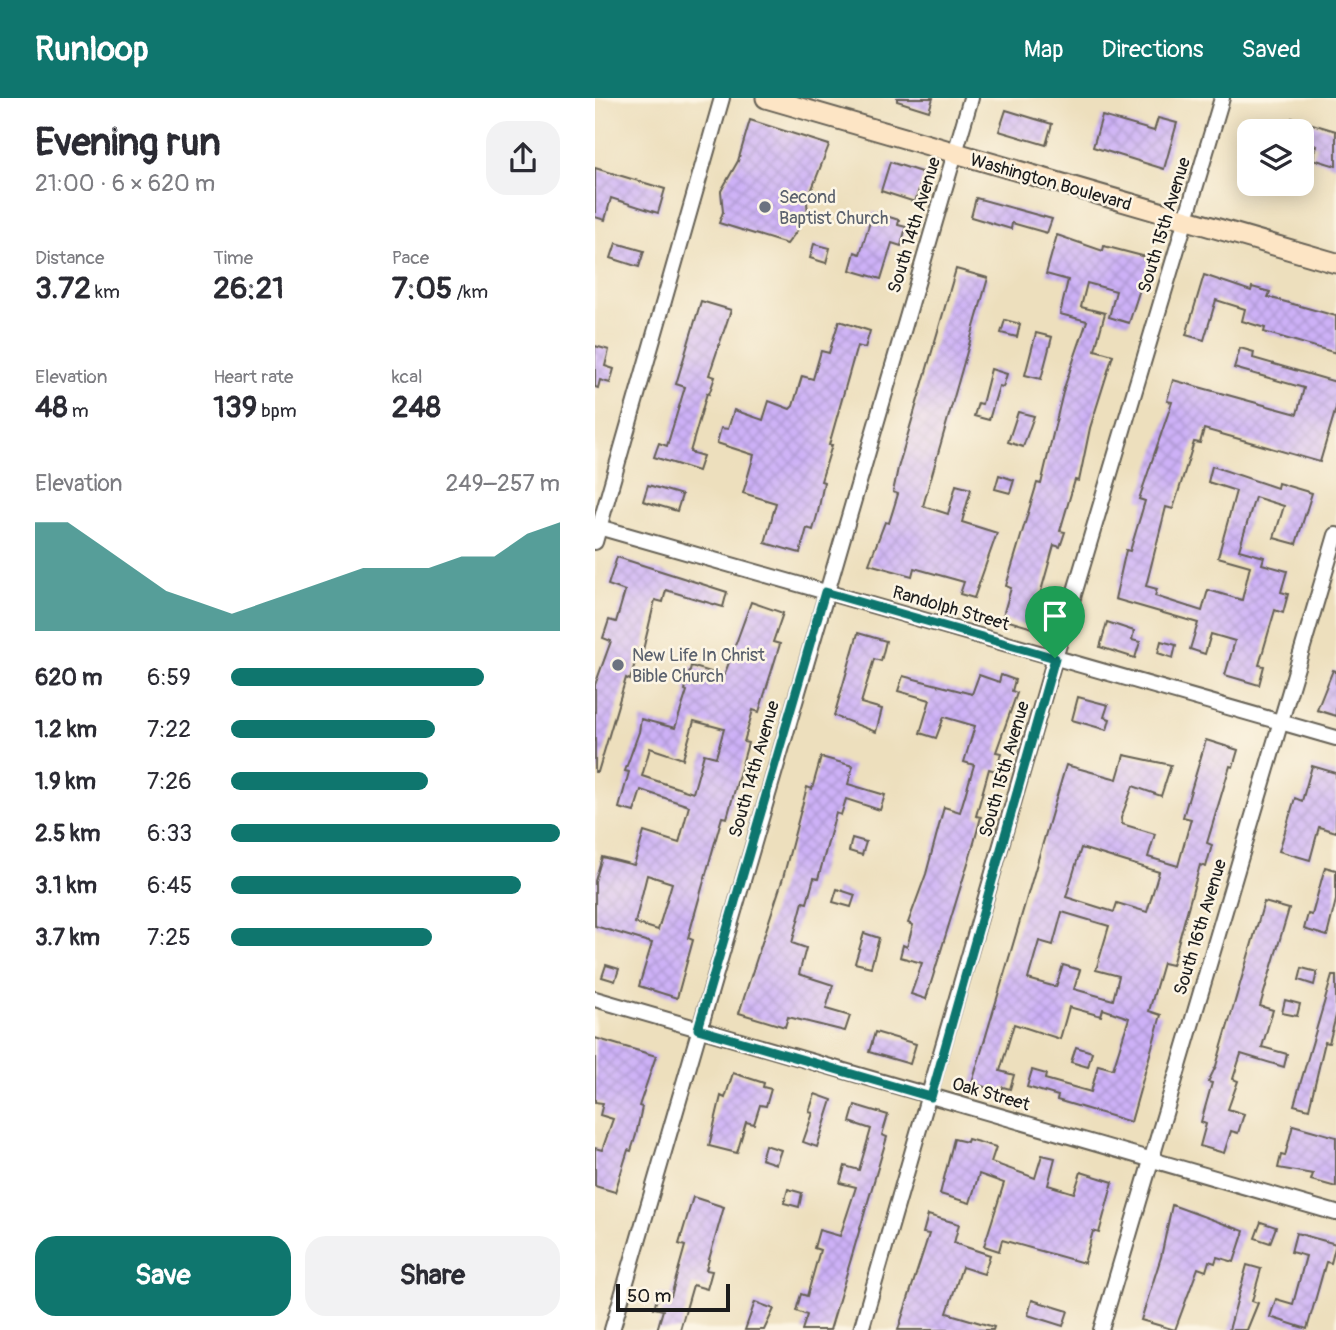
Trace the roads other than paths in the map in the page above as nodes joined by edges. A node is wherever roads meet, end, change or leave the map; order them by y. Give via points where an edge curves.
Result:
1 (722, 98) edge
2 (766, 98) edge
3 (971, 98) edge
4 (1222, 98) edge
5 (955, 155) junction
6 (1186, 220) junction
7 (1336, 263) edge
8 (597, 526) edge
9 (1336, 535) edge
10 (595, 542) edge
11 (825, 592) junction
12 (1055, 658) junction
13 (1282, 723) junction
14 (1336, 738) edge
15 (595, 999) edge
16 (698, 1029) junction
17 (931, 1097) junction
18 (1150, 1160) junction
19 (1336, 1213) edge
20 (612, 1330) edge
21 (861, 1330) edge
22 (1101, 1330) edge

1 - 8 street
2 - 5 street, Washington Boulevard
3 - 5 street, South 14th Avenue
4 - 6 street, South 15th Avenue
5 - 6 street, Washington Boulevard
5 - 11 street, South 14th Avenue
6 - 7 street, Washington Boulevard
6 - 12 street, South 15th Avenue
8 - 10 street
8 - 11 street, Randolph Street
9 - 13 street, South 16th Avenue
11 - 12 street, Randolph Street
11 - 16 street, South 14th Avenue
12 - 13 street, Randolph Street
12 - 17 street, South 15th Avenue
13 - 14 street, Randolph Street
13 - 18 street, South 16th Avenue
15 - 16 street, Oak Street
16 - 17 street, Oak Street
16 - 20 street, South 14th Avenue
17 - 18 street, Oak Street
17 - 21 street, South 15th Avenue
18 - 19 street, Oak Street
18 - 22 street, South 16th Avenue

